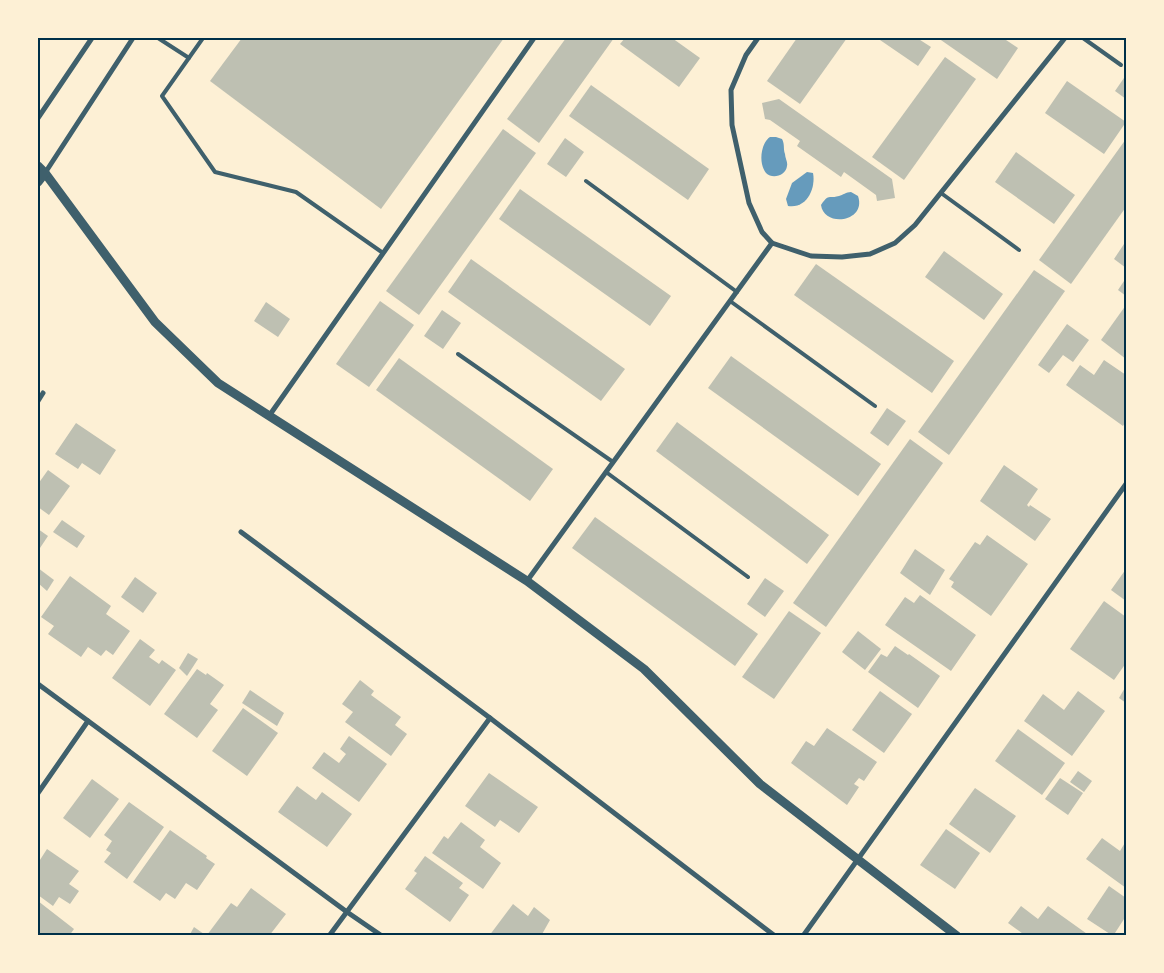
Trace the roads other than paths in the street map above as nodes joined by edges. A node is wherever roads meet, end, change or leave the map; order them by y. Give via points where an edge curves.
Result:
1 (92, 38) edge
2 (134, 38) edge
3 (158, 38) edge
4 (203, 38) edge
5 (534, 38) edge
6 (758, 38) edge
7 (1064, 38) edge
8 (1083, 38) edge
9 (189, 58) junction
10 (1121, 65) dead end
11 (38, 118) edge
12 (38, 166) edge
13 (45, 173) junction
14 (586, 181) dead end
15 (38, 182) edge
16 (941, 193) junction
17 (772, 243) junction
18 (1019, 250) dead end
19 (384, 253) junction
20 (736, 292) junction
21 (730, 301) junction
22 (458, 354) dead end
23 (43, 393) dead end
24 (38, 401) edge
25 (876, 406) dead end
26 (269, 417) junction
27 (612, 462) junction
28 (606, 472) junction
29 (1126, 484) edge
30 (241, 532) dead end
31 (748, 577) dead end
32 (527, 580) junction
33 (38, 684) edge
34 (490, 718) junction
35 (88, 721) junction
36 (38, 793) edge
37 (858, 860) junction
38 (347, 912) junction
39 (330, 936) edge
40 (382, 936) edge
41 (775, 936) edge
42 (803, 936) edge
43 (958, 936) edge

1 - 11 street
2 - 13 street
3 - 9 lane
4 - 9 lane
5 - 19 street
6 - 17 street via 746,54 732,90 732,125 749,203 762,232
7 - 16 street
8 - 10 lane
9 - 19 lane via 162,96 215,172 296,192
12 - 13 street
13 - 15 street
13 - 26 street via 155,322 218,383
14 - 20 lane
16 - 17 street via 915,225 895,243 870,254 811,256
16 - 18 lane
17 - 20 street
19 - 26 street
20 - 21 street
21 - 25 lane
21 - 27 street
22 - 27 lane
23 - 24 street
26 - 32 street
27 - 28 street
28 - 31 lane
28 - 32 street
29 - 37 street
30 - 34 street
32 - 37 street via 644,669 760,784
33 - 35 street
34 - 38 street
34 - 41 street
35 - 36 street
35 - 38 street
37 - 42 street
37 - 43 street
38 - 39 street
38 - 40 street

